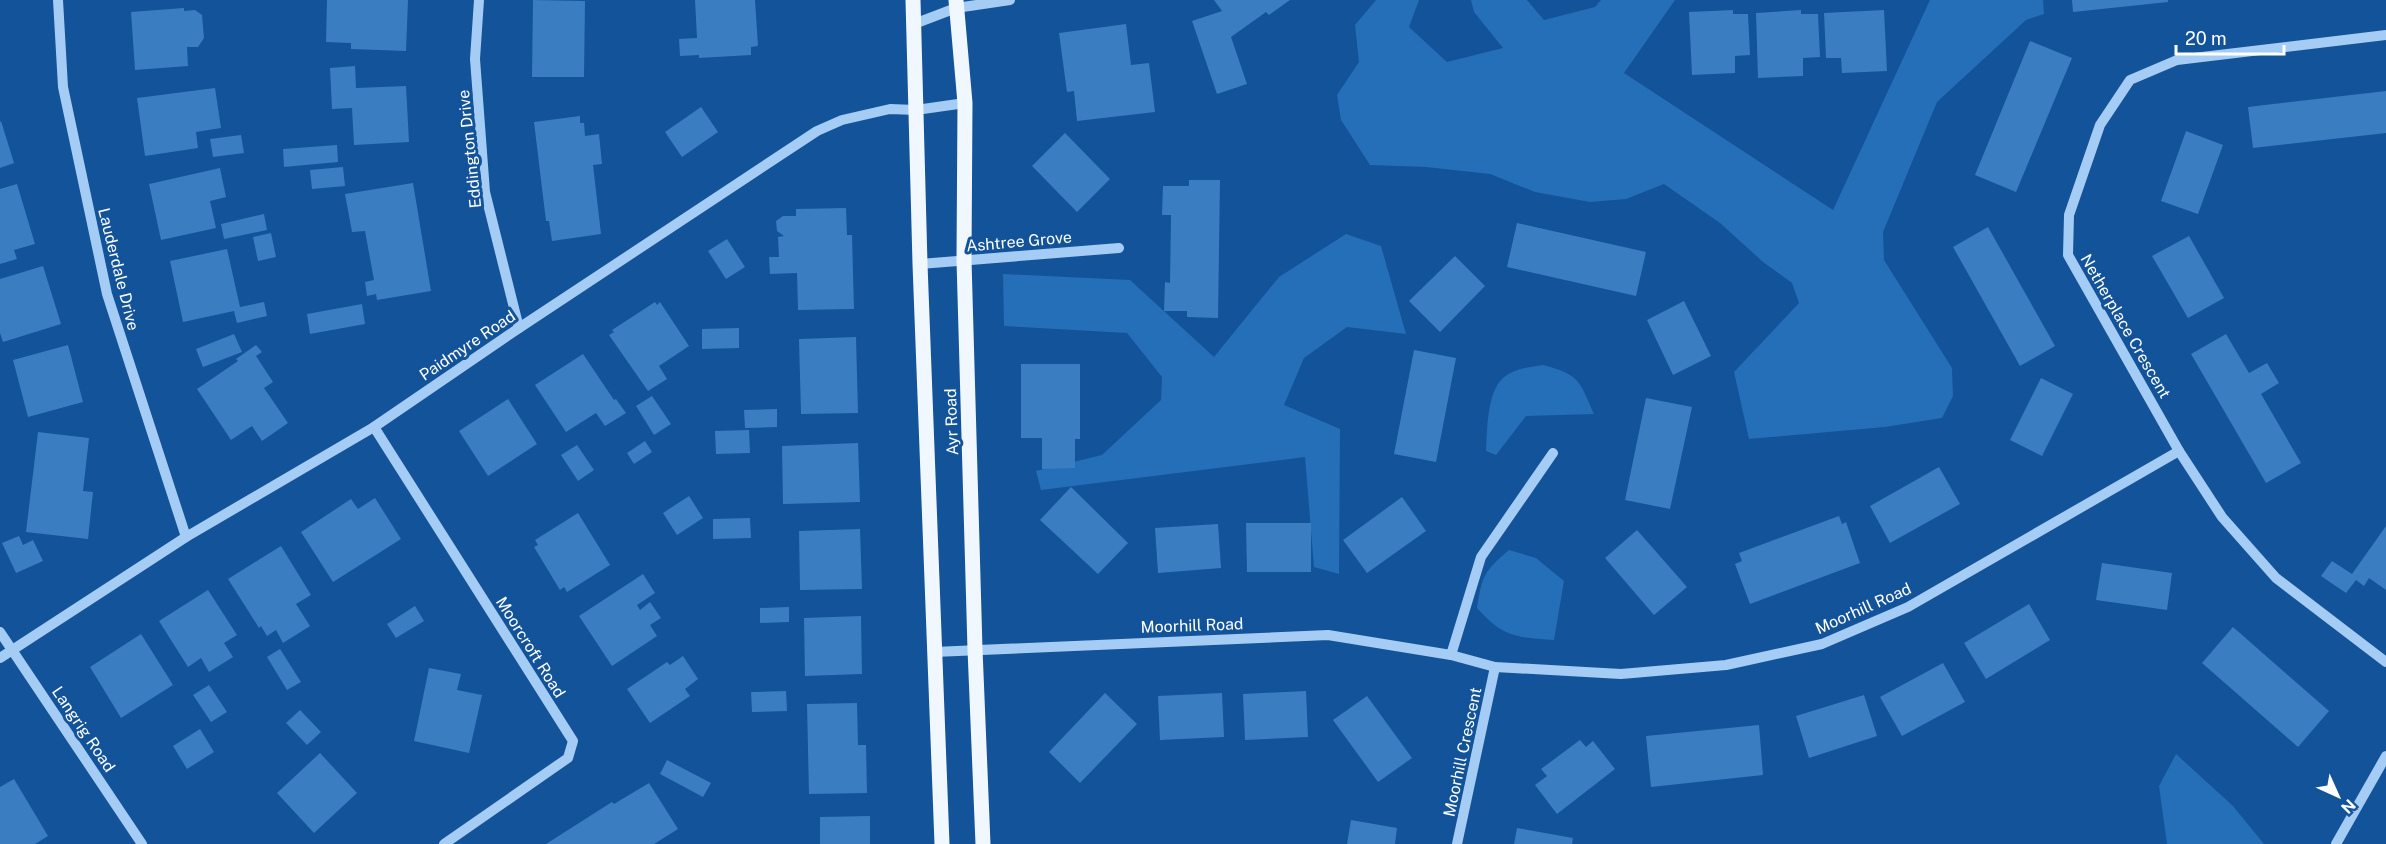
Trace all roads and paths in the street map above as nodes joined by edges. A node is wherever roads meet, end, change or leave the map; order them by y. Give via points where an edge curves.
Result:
1 (58, 0) edge
2 (479, 0) edge
3 (913, 0) edge
4 (1010, 0) edge
5 (956, 4) edge
6 (915, 24) junction
7 (2386, 35) edge
8 (965, 103) junction
9 (916, 110) junction
10 (1119, 248) dead end
11 (964, 260) junction
12 (920, 264) junction
13 (519, 328) junction
14 (374, 427) junction
15 (2179, 451) junction
16 (1553, 453) dead end
17 (186, 537) junction
18 (0, 632) edge
19 (975, 649) junction
20 (13, 650) junction
21 (934, 652) junction
22 (1451, 655) junction
23 (0, 658) edge
24 (2386, 662) edge
25 (1495, 667) junction
26 (2386, 756) edge
27 (142, 844) edge
28 (444, 844) edge
29 (942, 844) edge
30 (983, 844) edge
31 (1457, 844) edge
32 (2336, 844) edge

1 - 17 street, Lauderdale Drive via 63,87 107,294
2 - 13 street, Eddington Drive via 475,59 485,192
3 - 6 main road, Ayr Road
4 - 5 street
5 - 6 street
5 - 8 main road, Ayr Road
6 - 9 main road, Ayr Road
7 - 15 street, Netherplace Crescent via 2176,60 2130,80 2100,125 2069,215 2068,255
8 - 9 street, Paidmyre Road
8 - 11 main road, Ayr Road
9 - 12 main road, Ayr Road
9 - 13 street, Paidmyre Road via 890,109 842,120 817,131
10 - 11 street, Ashtree Grove
11 - 12 street, Ashtree Grove
11 - 19 main road, Ayr Road
12 - 21 main road, Ayr Road
13 - 14 street, Paidmyre Road
14 - 17 street, Paidmyre Road
14 - 28 street, Moorcroft Road via 573,741 568,758
15 - 24 street, Netherplace Crescent via 2222,517 2276,578
15 - 25 street, Moorhill Road via 1908,607 1822,644 1726,665 1621,675
16 - 22 street via 1481,557
17 - 20 street, Paidmyre Road
18 - 20 street, Langrig Road
19 - 21 street, Moorhill Road
19 - 22 street, Moorhill Road via 1328,635
19 - 30 main road, Ayr Road
20 - 23 street, Paidmyre Road
20 - 27 street, Langrig Road
21 - 29 main road, Ayr Road
22 - 25 street, Moorhill Road
25 - 31 street, Moorhill Crescent
26 - 32 street

